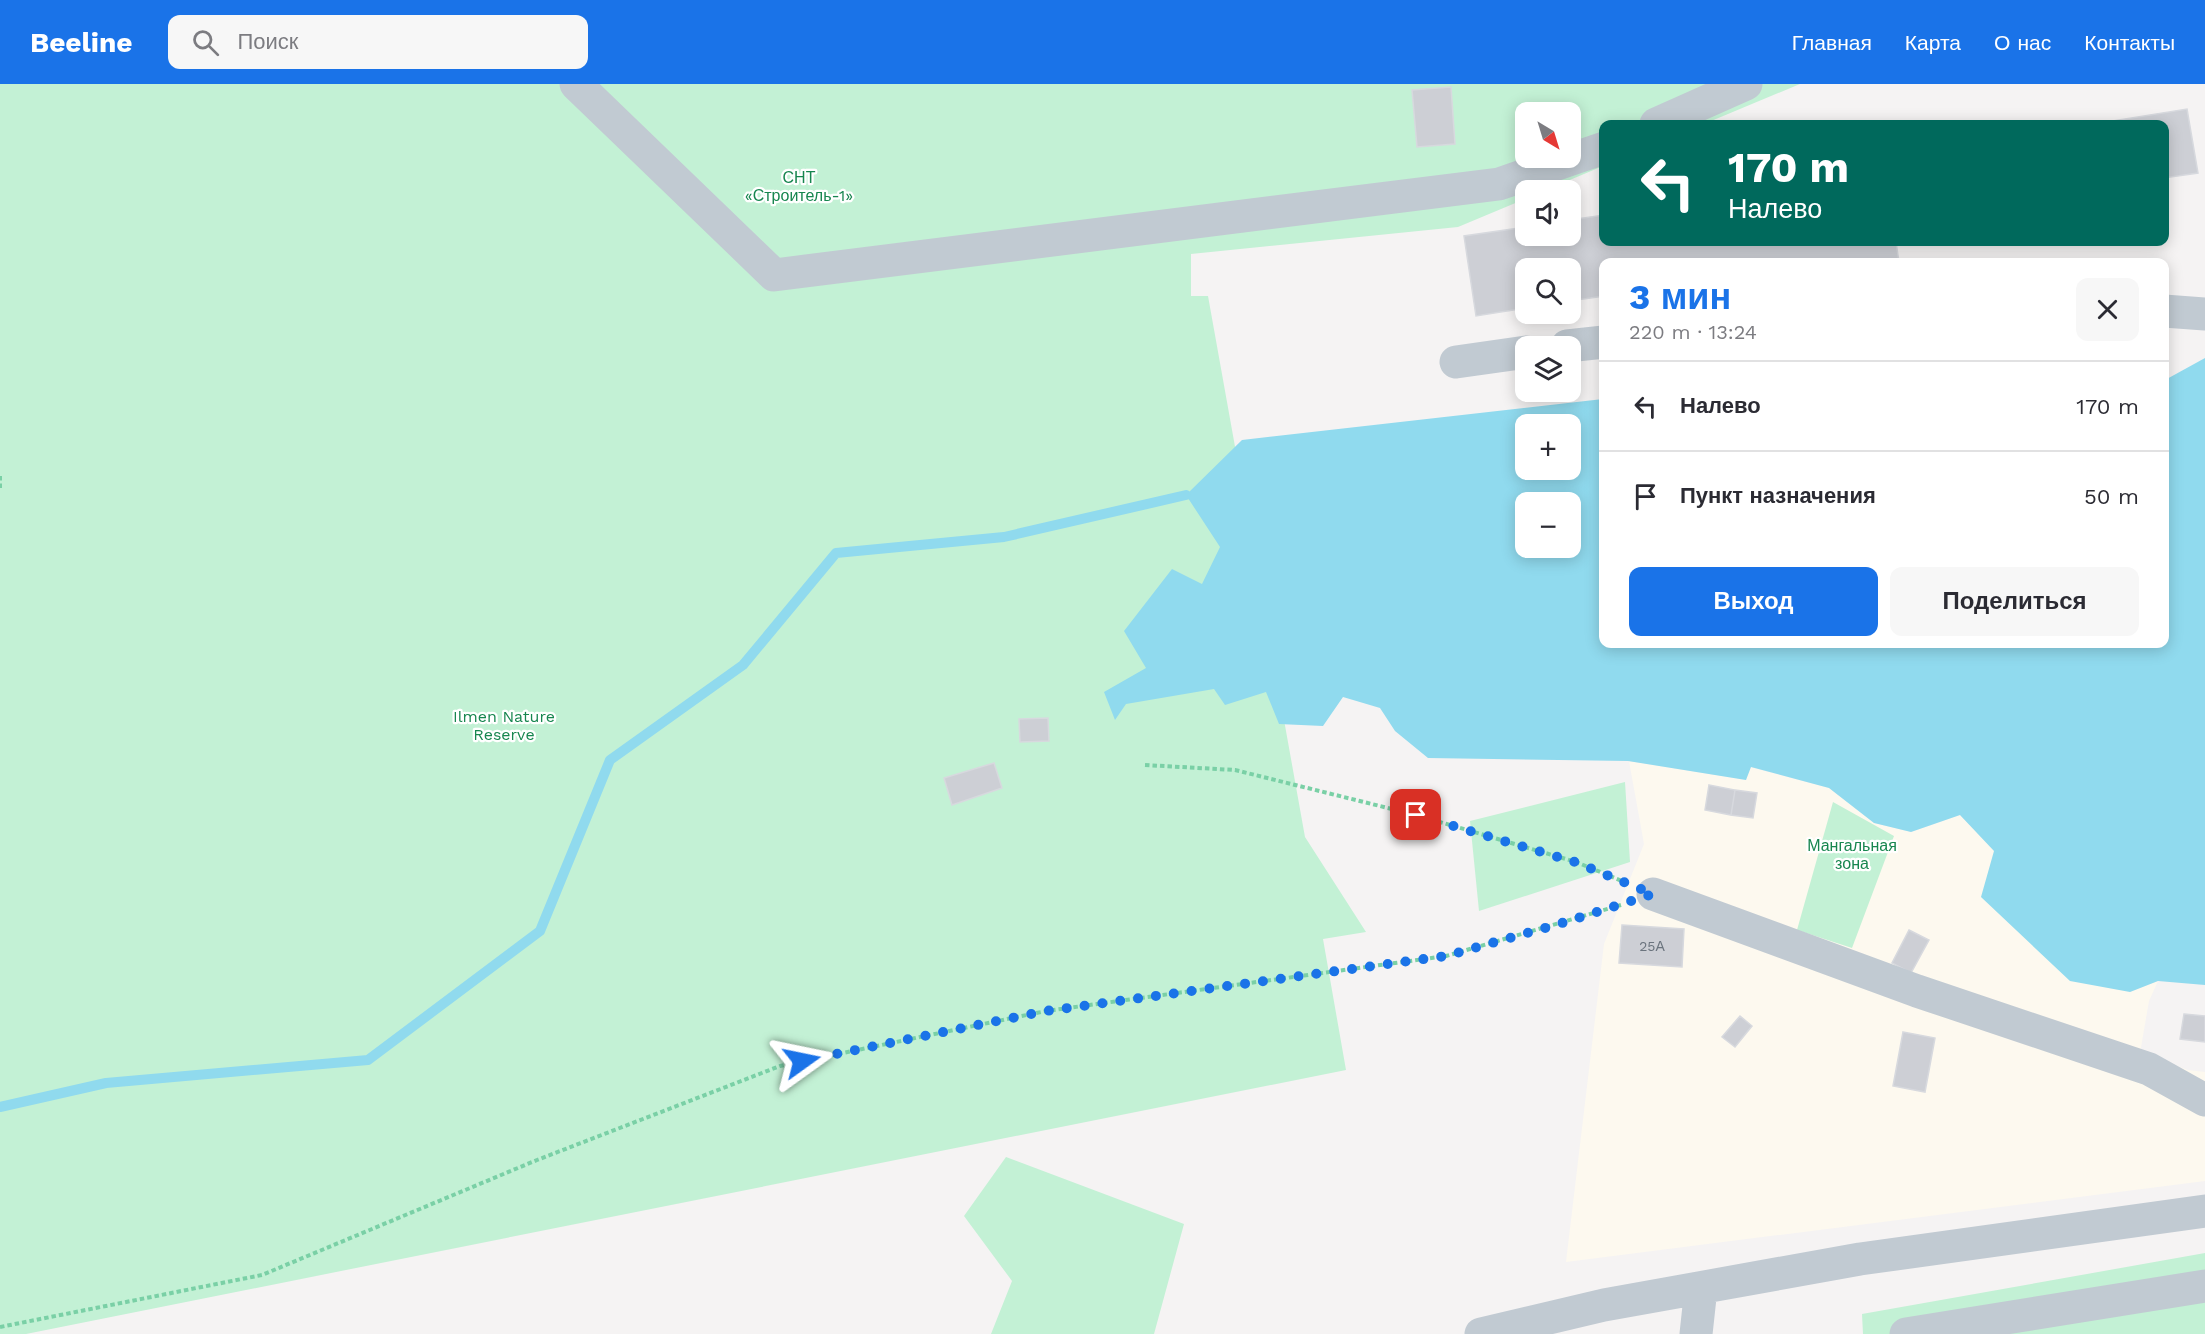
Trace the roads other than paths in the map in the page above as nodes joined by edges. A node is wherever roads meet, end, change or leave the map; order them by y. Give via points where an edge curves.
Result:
1 (576, 84) edge
2 (1746, 84) edge
3 (1665, 120) edge
4 (1599, 150) edge
5 (2169, 311) edge
6 (2205, 314) edge
7 (1599, 343) edge
8 (1581, 344) edge
9 (1515, 354) edge
10 (1456, 362) dead end
11 (1653, 894) road end
12 (2205, 1100) edge
13 (2205, 1211) edge
14 (2205, 1286) edge
15 (1701, 1288) junction
16 (1481, 1334) edge
17 (1696, 1334) edge
18 (1906, 1334) edge

1 - 4 lane via 774,275 1499,184
2 - 3 lane
5 - 6 lane
7 - 8 lane
9 - 10 lane
11 - 12 lane via 1917,991 2148,1069
13 - 15 lane via 1860,1259
14 - 18 lane
15 - 16 lane via 1604,1305
15 - 17 lane

